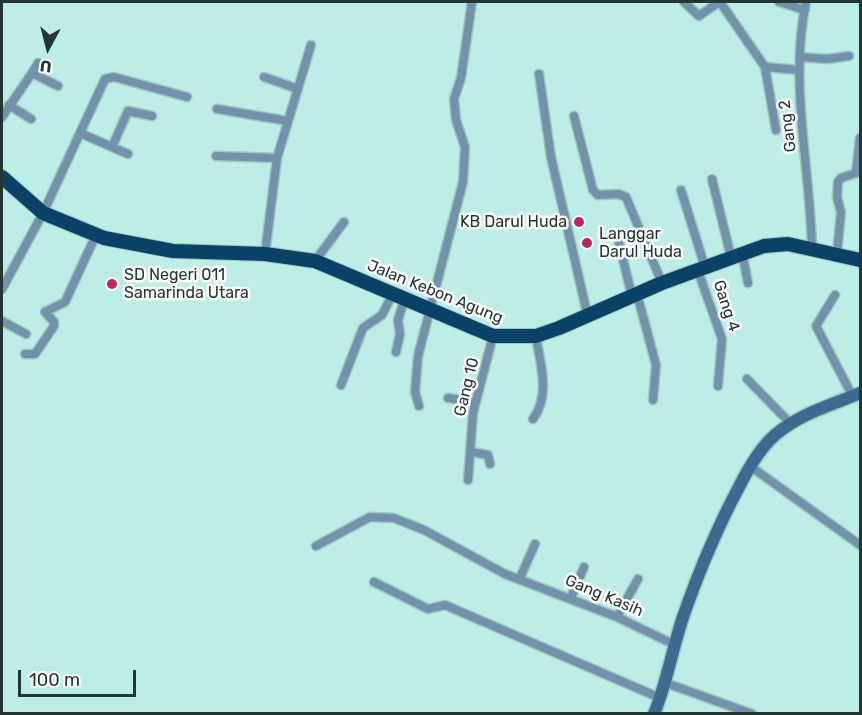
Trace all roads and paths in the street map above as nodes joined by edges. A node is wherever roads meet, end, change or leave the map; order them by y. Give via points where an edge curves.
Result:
1 (472, 2) edge
2 (684, 2) edge
3 (719, 2) edge
4 (779, 2) edge
5 (806, 6) edge
6 (311, 45) dead end
7 (849, 56) dead end
8 (800, 57) junction
9 (38, 63) dead end
10 (765, 67) junction
11 (799, 70) junction
12 (32, 73) junction
13 (539, 74) dead end
14 (264, 77) dead end
15 (58, 86) dead end
16 (298, 89) junction
17 (187, 97) dead end
18 (9, 105) junction
19 (217, 109) dead end
20 (152, 116) dead end
21 (574, 116) dead end
22 (2, 117) edge
23 (31, 118) dead end
24 (288, 121) junction
25 (776, 130) dead end
26 (80, 133) junction
27 (860, 138) edge
28 (112, 147) junction
29 (128, 154) dead end
30 (216, 156) dead end
31 (277, 158) junction
32 (2, 177) edge
33 (712, 179) dead end
34 (681, 190) dead end
35 (44, 213) junction
36 (344, 222) dead end
37 (96, 235) junction
38 (619, 243) dead end
39 (812, 248) junction
40 (837, 253) junction
41 (265, 254) junction
42 (736, 255) junction
43 (861, 260) edge
44 (315, 261) junction
45 (702, 269) junction
46 (662, 283) junction
47 (748, 283) dead end
48 (2, 289) edge
49 (635, 295) junction
50 (835, 295) dead end
51 (399, 296) junction
52 (429, 310) junction
53 (588, 317) junction
54 (2, 321) edge
55 (26, 334) dead end
56 (493, 336) junction
57 (536, 336) junction
58 (396, 352) dead end
59 (25, 354) dead end
60 (747, 379) dead end
61 (341, 385) dead end
62 (718, 386) dead end
63 (857, 395) edge
64 (448, 398) dead end
65 (653, 400) dead end
66 (476, 402) junction
67 (419, 406) dead end
68 (534, 419) dead end
69 (790, 423) junction
70 (472, 452) junction
71 (490, 464) dead end
72 (750, 466) junction
73 (468, 480) dead end
74 (535, 544) dead end
75 (861, 545) edge
76 (316, 546) dead end
77 (584, 567) dead end
78 (520, 578) junction
79 (638, 579) dead end
80 (374, 582) dead end
81 (571, 598) junction
82 (616, 617) junction
83 (675, 645) junction
84 (666, 683) junction
85 (660, 698) junction
86 (654, 714) edge
87 (752, 714) edge

1 - 52 street via 461,78 454,99 465,147 463,182
2 - 3 street via 699,16
3 - 10 street
4 - 5 street
5 - 8 street, Gang 2
6 - 16 street
7 - 8 street
8 - 11 street, Gang 2
9 - 12 street
10 - 11 street
10 - 25 street
11 - 39 street, Gang 2
12 - 15 street
12 - 18 street
13 - 53 street via 551,157
14 - 16 street
16 - 24 street
17 - 26 street via 109,76
18 - 22 street
18 - 23 street
19 - 24 street
20 - 28 street via 128,111
21 - 46 street via 593,190 598,195 626,197
24 - 31 street
26 - 28 street
26 - 35 street
27 - 40 street via 856,173 838,182 842,212
28 - 29 street
30 - 31 street
31 - 41 street
32 - 35 highway, Jalan Kebon Agung
33 - 42 street
34 - 45 street, Gang 4
35 - 37 highway, Jalan Kebon Agung
35 - 48 street
36 - 44 street
37 - 41 highway, Jalan Kebon Agung via 173,251
37 - 59 street via 65,302 45,312 54,326 35,354
38 - 49 street
39 - 40 highway, Jalan Kebon Agung
39 - 42 highway, Jalan Kebon Agung via 775,244
40 - 43 highway, Jalan Kebon Agung
41 - 44 highway, Jalan Kebon Agung
42 - 45 highway, Jalan Kebon Agung
42 - 47 street
44 - 51 highway, Jalan Kebon Agung
45 - 46 highway, Jalan Kebon Agung
45 - 62 street, Gang 4 via 722,339
46 - 49 highway, Jalan Kebon Agung
49 - 53 highway, Jalan Kebon Agung
49 - 65 street via 656,365
50 - 63 street via 816,326
51 - 52 highway, Jalan Kebon Agung
51 - 58 street via 400,334
51 - 61 street via 363,328
52 - 56 highway, Jalan Kebon Agung
52 - 67 street via 415,383
53 - 57 highway, Jalan Kebon Agung
54 - 55 street
56 - 57 highway, Jalan Kebon Agung
56 - 66 street, Gang 10
57 - 68 street via 543,397
60 - 69 street
63 - 69 main road
64 - 66 street
66 - 70 street, Gang 10 via 471,423
69 - 72 main road via 773,436
70 - 71 street via 488,455
70 - 73 street, Gang 10
72 - 75 street
72 - 83 main road via 704,564
74 - 78 street
76 - 78 street, Gang Kasih via 357,522 384,516 407,522 489,566
77 - 81 street
78 - 81 street, Gang Kasih
79 - 82 street
80 - 85 street via 428,609 445,605
81 - 82 street, Gang Kasih
82 - 83 street, Gang Kasih
83 - 84 main road
84 - 85 main road
84 - 87 street
85 - 86 main road

